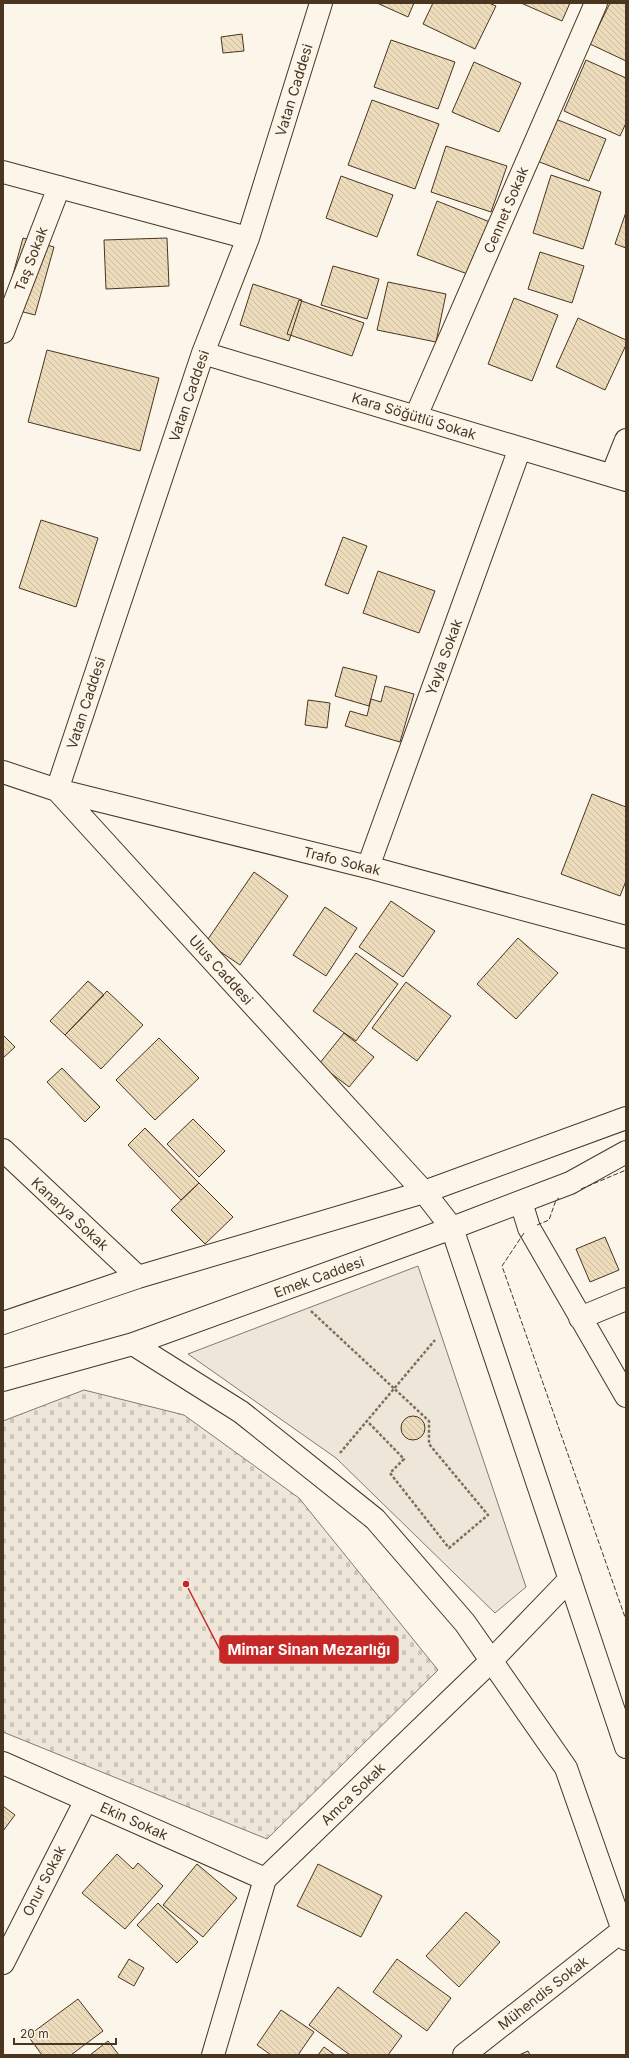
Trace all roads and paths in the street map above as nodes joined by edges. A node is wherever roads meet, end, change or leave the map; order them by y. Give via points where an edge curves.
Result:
1 (321, 3) edge
2 (596, 3) edge
3 (3, 172) edge
4 (59, 187) junction
5 (248, 238) junction
6 (3, 332) edge
7 (203, 353) junction
8 (416, 416) junction
9 (626, 440) edge
10 (520, 448) junction
11 (619, 477) edge
12 (3, 772) edge
13 (57, 790) junction
14 (368, 867) junction
15 (626, 937) edge
16 (626, 1118) edge
17 (3, 1150) edge
18 (626, 1152) edge
19 (424, 1192) junction
20 (521, 1202) junction
21 (452, 1228) junction
22 (138, 1277) junction
23 (626, 1299) edge
24 (309, 1308) dead end
25 (580, 1318) junction
26 (3, 1323) edge
27 (435, 1340) dead end
28 (133, 1344) junction
29 (3, 1380) edge
30 (394, 1388) junction
31 (626, 1396) edge
32 (367, 1421) junction
33 (336, 1458) dead end
34 (570, 1579) junction
35 (491, 1661) junction
36 (626, 1747) edge
37 (3, 1763) edge
38 (86, 1800) junction
39 (265, 1879) junction
40 (624, 1935) edge
41 (3, 1963) edge
42 (213, 2055) edge
43 (464, 2055) edge

1 - 5 street, Vatan Caddesi
2 - 8 street, Cennet Sokak
3 - 4 street
4 - 5 street
4 - 6 street, Taş Sokak
5 - 7 street, Vatan Caddesi
7 - 8 street, Kara Söğütlü Sokak
7 - 13 street, Vatan Caddesi
8 - 10 street, Kara Söğütlü Sokak
9 - 11 street
10 - 11 street, Kara Söğütlü Sokak
10 - 14 street, Yayla Sokak
12 - 13 street, Ulus Caddesi
13 - 14 street, Trafo Sokak
13 - 19 street, Ulus Caddesi
14 - 15 street, Trafo Sokak
16 - 19 street
17 - 22 street, Kanarya Sokak
18 - 20 street, Emek Caddesi via 570,1183
19 - 21 street, Ulus Caddesi
19 - 22 street
20 - 21 street, Emek Caddesi
20 - 25 street via 529,1228
21 - 28 street, Emek Caddesi
21 - 34 street, Ulus Caddesi
22 - 26 street
23 - 25 street
24 - 30 path
25 - 31 street
27 - 30 path
28 - 29 street, Emek Caddesi
28 - 35 street via 241,1412 375,1519 465,1623
30 - 32 path
30 - 32 path via 429,1421 429,1444 488,1515 450,1548 390,1473 404,1459
32 - 33 path
34 - 35 street, Amca Sokak
34 - 36 street, Ulus Caddesi
35 - 39 street, Amca Sokak
35 - 40 street via 566,1768
37 - 38 street, Ekin Sokak
38 - 39 street, Ekin Sokak
38 - 41 street, Onur Sokak
39 - 42 street, Amca Sokak
40 - 43 street, Mühendis Sokak

